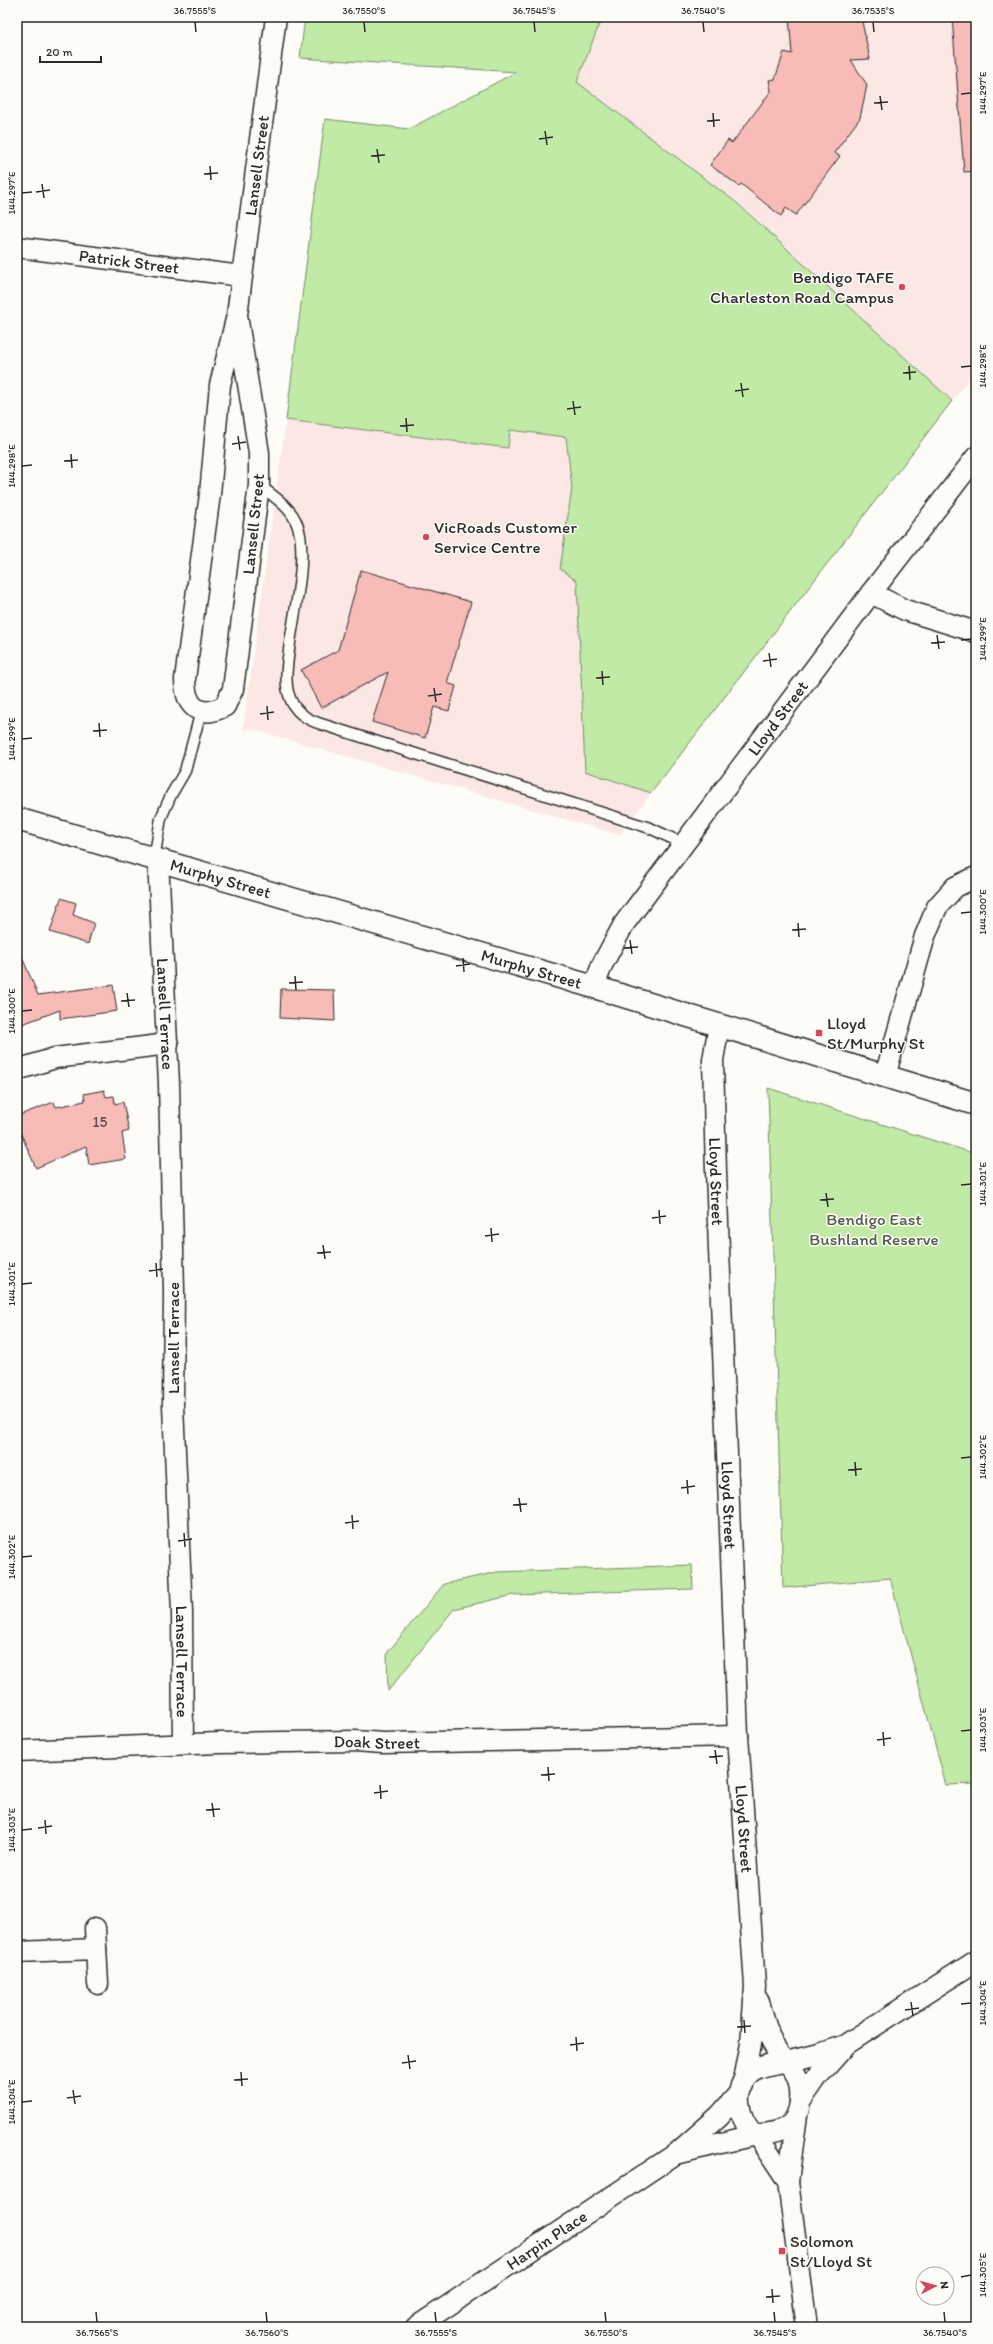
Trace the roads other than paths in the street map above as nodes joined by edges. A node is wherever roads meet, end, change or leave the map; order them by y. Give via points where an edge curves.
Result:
1 (276, 17) edge
2 (17, 247) edge
3 (241, 276) junction
4 (237, 315) junction
5 (976, 457) edge
6 (259, 485) junction
7 (871, 593) junction
8 (976, 632) edge
9 (201, 711) junction
10 (17, 819) edge
11 (684, 844) junction
12 (156, 860) junction
13 (976, 878) edge
14 (594, 987) junction
15 (719, 1025) junction
16 (168, 1044) junction
17 (17, 1070) edge
18 (885, 1076) junction
19 (976, 1104) edge
20 (738, 1736) junction
21 (183, 1744) junction
22 (17, 1751) edge
23 (95, 1928) dead end
24 (96, 1949) junction
25 (17, 1952) edge
26 (976, 1961) edge
27 (98, 1984) dead end
28 (755, 1986) junction
29 (845, 2045) junction
30 (784, 2062) junction
31 (741, 2088) junction
32 (798, 2109) junction
33 (755, 2134) junction
34 (677, 2153) junction
35 (788, 2182) junction
36 (416, 2327) edge
37 (808, 2327) edge

1 - 3 street, Lansell Street
2 - 3 street, Patrick Street
3 - 4 street, Lansell Street
4 - 6 street, Lansell Street via 259,453
4 - 9 street, Lansell Street via 220,385 210,494 185,679 187,699
5 - 7 street, Lloyd Street
6 - 9 street, Lansell Street via 231,697 225,706 218,710
6 - 11 lane via 289,511 297,522 300,533 302,555 286,678 290,700 304,716 321,724 650,828
7 - 8 street via 905,610
7 - 11 street, Lloyd Street
9 - 12 lane via 185,771 161,818
10 - 12 street, Murphy Street
11 - 14 street, Lloyd Street via 624,924 602,965
12 - 14 street, Murphy Street
12 - 16 street, Lansell Terrace
13 - 18 street via 955,887 936,907 925,936
14 - 15 street, Murphy Street
15 - 18 street, Murphy Street
15 - 20 street, Lloyd Street via 714,1048 713,1073
16 - 17 street via 70,1055
16 - 21 street, Lansell Terrace via 174,1290 173,1405 182,1613
18 - 19 street, Murphy Street
20 - 21 street, Doak Street
20 - 28 street, Lloyd Street
21 - 22 street, Doak Street via 137,1748
23 - 24 street
24 - 25 street
24 - 27 street
26 - 29 street
28 - 30 street, Lloyd Street via 769,2035
28 - 31 street, Lloyd Street via 751,2044
29 - 30 street
29 - 32 street via 818,2076
30 - 31 street via 760,2067 751,2072
30 - 32 street via 792,2068 797,2079
31 - 33 street via 740,2115
31 - 34 street, Harpin Place via 720,2116
32 - 33 street via 784,2129
32 - 35 street
33 - 34 street, Harpin Place
33 - 35 street
34 - 36 street, Harpin Place
35 - 37 street

